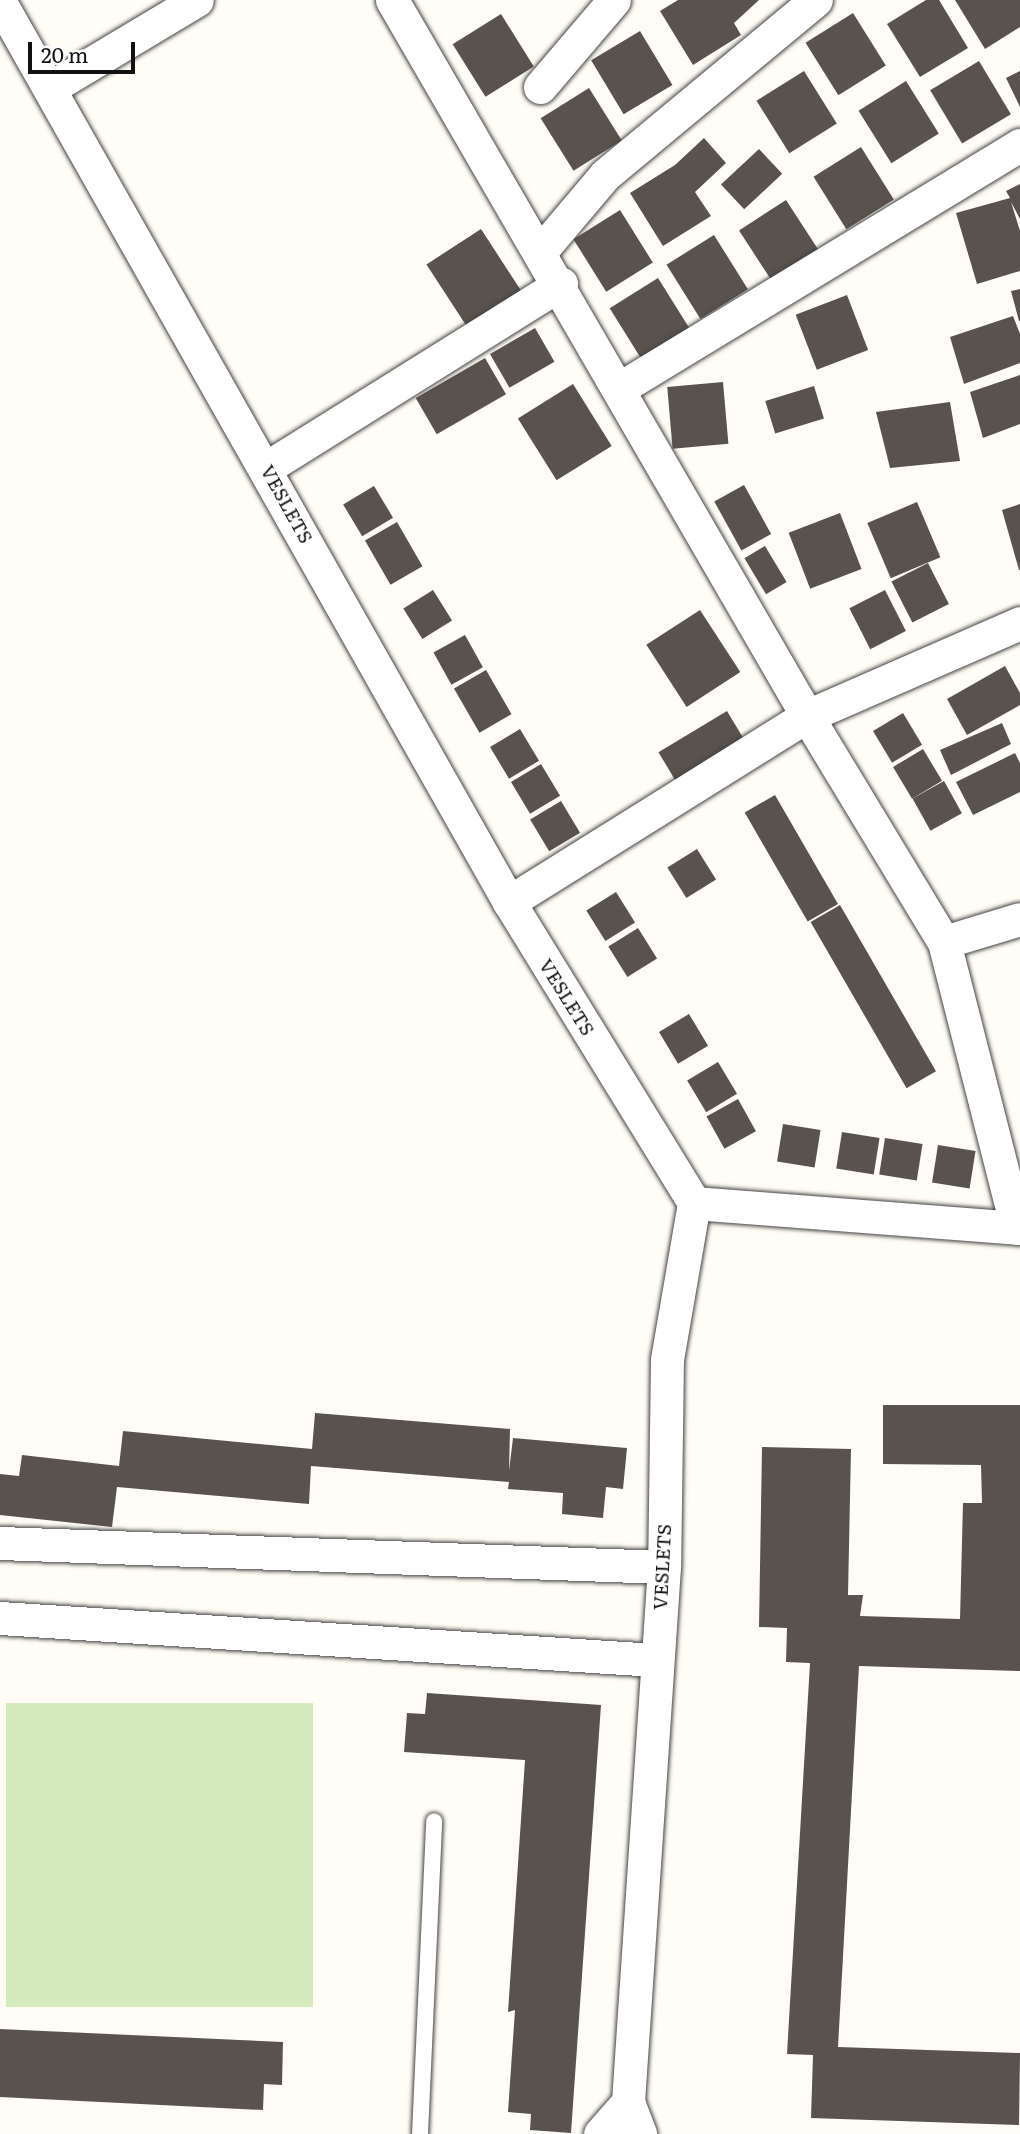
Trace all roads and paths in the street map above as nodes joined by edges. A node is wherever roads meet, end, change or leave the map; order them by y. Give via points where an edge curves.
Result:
1 (197, 0) edge
2 (392, 0) edge
3 (614, 0) edge
4 (816, 0) edge
5 (0, 2) edge
6 (540, 87) dead end
7 (50, 88) junction
8 (1020, 145) edge
9 (540, 252) junction
10 (561, 285) junction
11 (620, 388) junction
12 (267, 468) junction
13 (1020, 623) edge
14 (807, 716) junction
15 (509, 902) junction
16 (1020, 919) edge
17 (944, 942) junction
18 (694, 1203) junction
19 (1019, 1228) edge
20 (0, 1543) edge
21 (664, 1567) junction
22 (0, 1618) edge
23 (655, 1660) junction
24 (434, 1821) dead end
25 (628, 2102) junction
26 (420, 2134) edge
27 (600, 2134) edge
28 (640, 2134) edge

1 - 7 street
2 - 9 street
3 - 6 street
4 - 9 street via 605,175
5 - 7 street, VESLETS
7 - 12 street, VESLETS
8 - 11 street
9 - 10 street
10 - 11 street
10 - 12 street
11 - 14 street
12 - 15 street, VESLETS
13 - 14 street
14 - 15 street
14 - 17 street
15 - 18 street, VESLETS
16 - 17 street
17 - 19 street
18 - 19 street
18 - 21 street, VESLETS via 667,1360
20 - 21 street
21 - 23 street, VESLETS
22 - 23 street
23 - 25 street, VESLETS
24 - 26 lane
25 - 27 street
25 - 28 street, VESLETS

